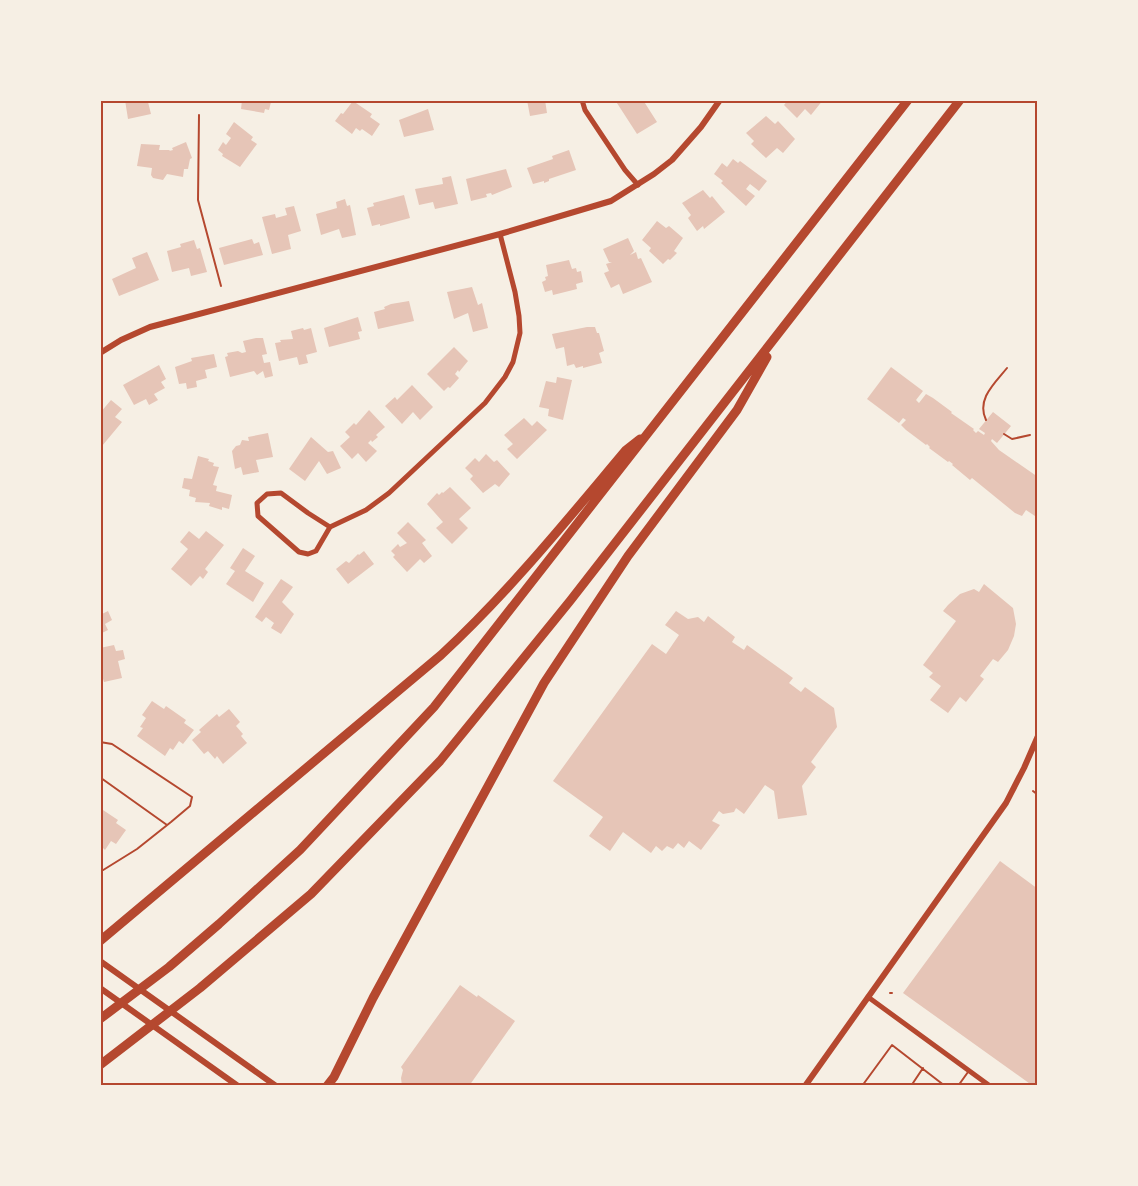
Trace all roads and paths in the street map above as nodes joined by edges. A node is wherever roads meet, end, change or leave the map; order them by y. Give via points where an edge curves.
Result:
1 (582, 100) edge
2 (720, 100) edge
3 (908, 100) edge
4 (960, 100) edge
5 (199, 115) dead end
6 (638, 185) junction
7 (500, 234) junction
8 (221, 286) dead end
9 (783, 328) junction
10 (101, 353) edge
11 (1007, 368) dead end
12 (986, 420) dead end
13 (651, 430) junction
14 (1004, 434) dead end
15 (1030, 435) dead end
16 (330, 527) junction
17 (1038, 736) edge
18 (101, 742) edge
19 (100, 752) edge
20 (100, 775) edge
21 (1033, 791) dead end
22 (1038, 795) edge
23 (167, 825) junction
24 (100, 872) edge
25 (100, 941) edge
26 (100, 962) edge
27 (100, 988) edge
28 (868, 997) junction
29 (100, 1019) edge
30 (100, 1065) edge
31 (923, 1068) junction
32 (969, 1070) junction
33 (334, 1081) edge
34 (238, 1086) edge
35 (276, 1086) edge
36 (327, 1086) edge
37 (805, 1086) edge
38 (862, 1086) edge
39 (911, 1086) edge
40 (945, 1086) edge
41 (958, 1086) edge
42 (990, 1086) edge

1 - 6 street
2 - 6 street via 686,146
3 - 13 highway
4 - 9 highway
5 - 8 path via 198,200
6 - 7 street via 611,201
7 - 10 street via 150,327
7 - 16 street via 519,316 518,347 505,377 484,403 389,493 366,510
9 - 30 highway via 440,761 311,894 200,988
9 - 33 highway via 737,410 628,556 544,683 378,988
11 - 12 lane via 983,399
13 - 25 highway via 626,450 547,544 441,655
13 - 29 highway via 434,707 300,850 169,967
14 - 15 lane via 1012,439
16 - 16 street via 281,493 267,494 257,503 258,516 299,552 316,551
17 - 28 street via 1010,797
18 - 19 lane
18 - 23 lane via 112,744 192,797 190,806
20 - 23 lane
21 - 22 path
23 - 24 lane
26 - 35 street
27 - 34 street
28 - 32 street
28 - 37 street
31 - 38 lane via 892,1045
31 - 39 lane
31 - 40 lane
32 - 41 lane
32 - 42 street
33 - 36 highway

